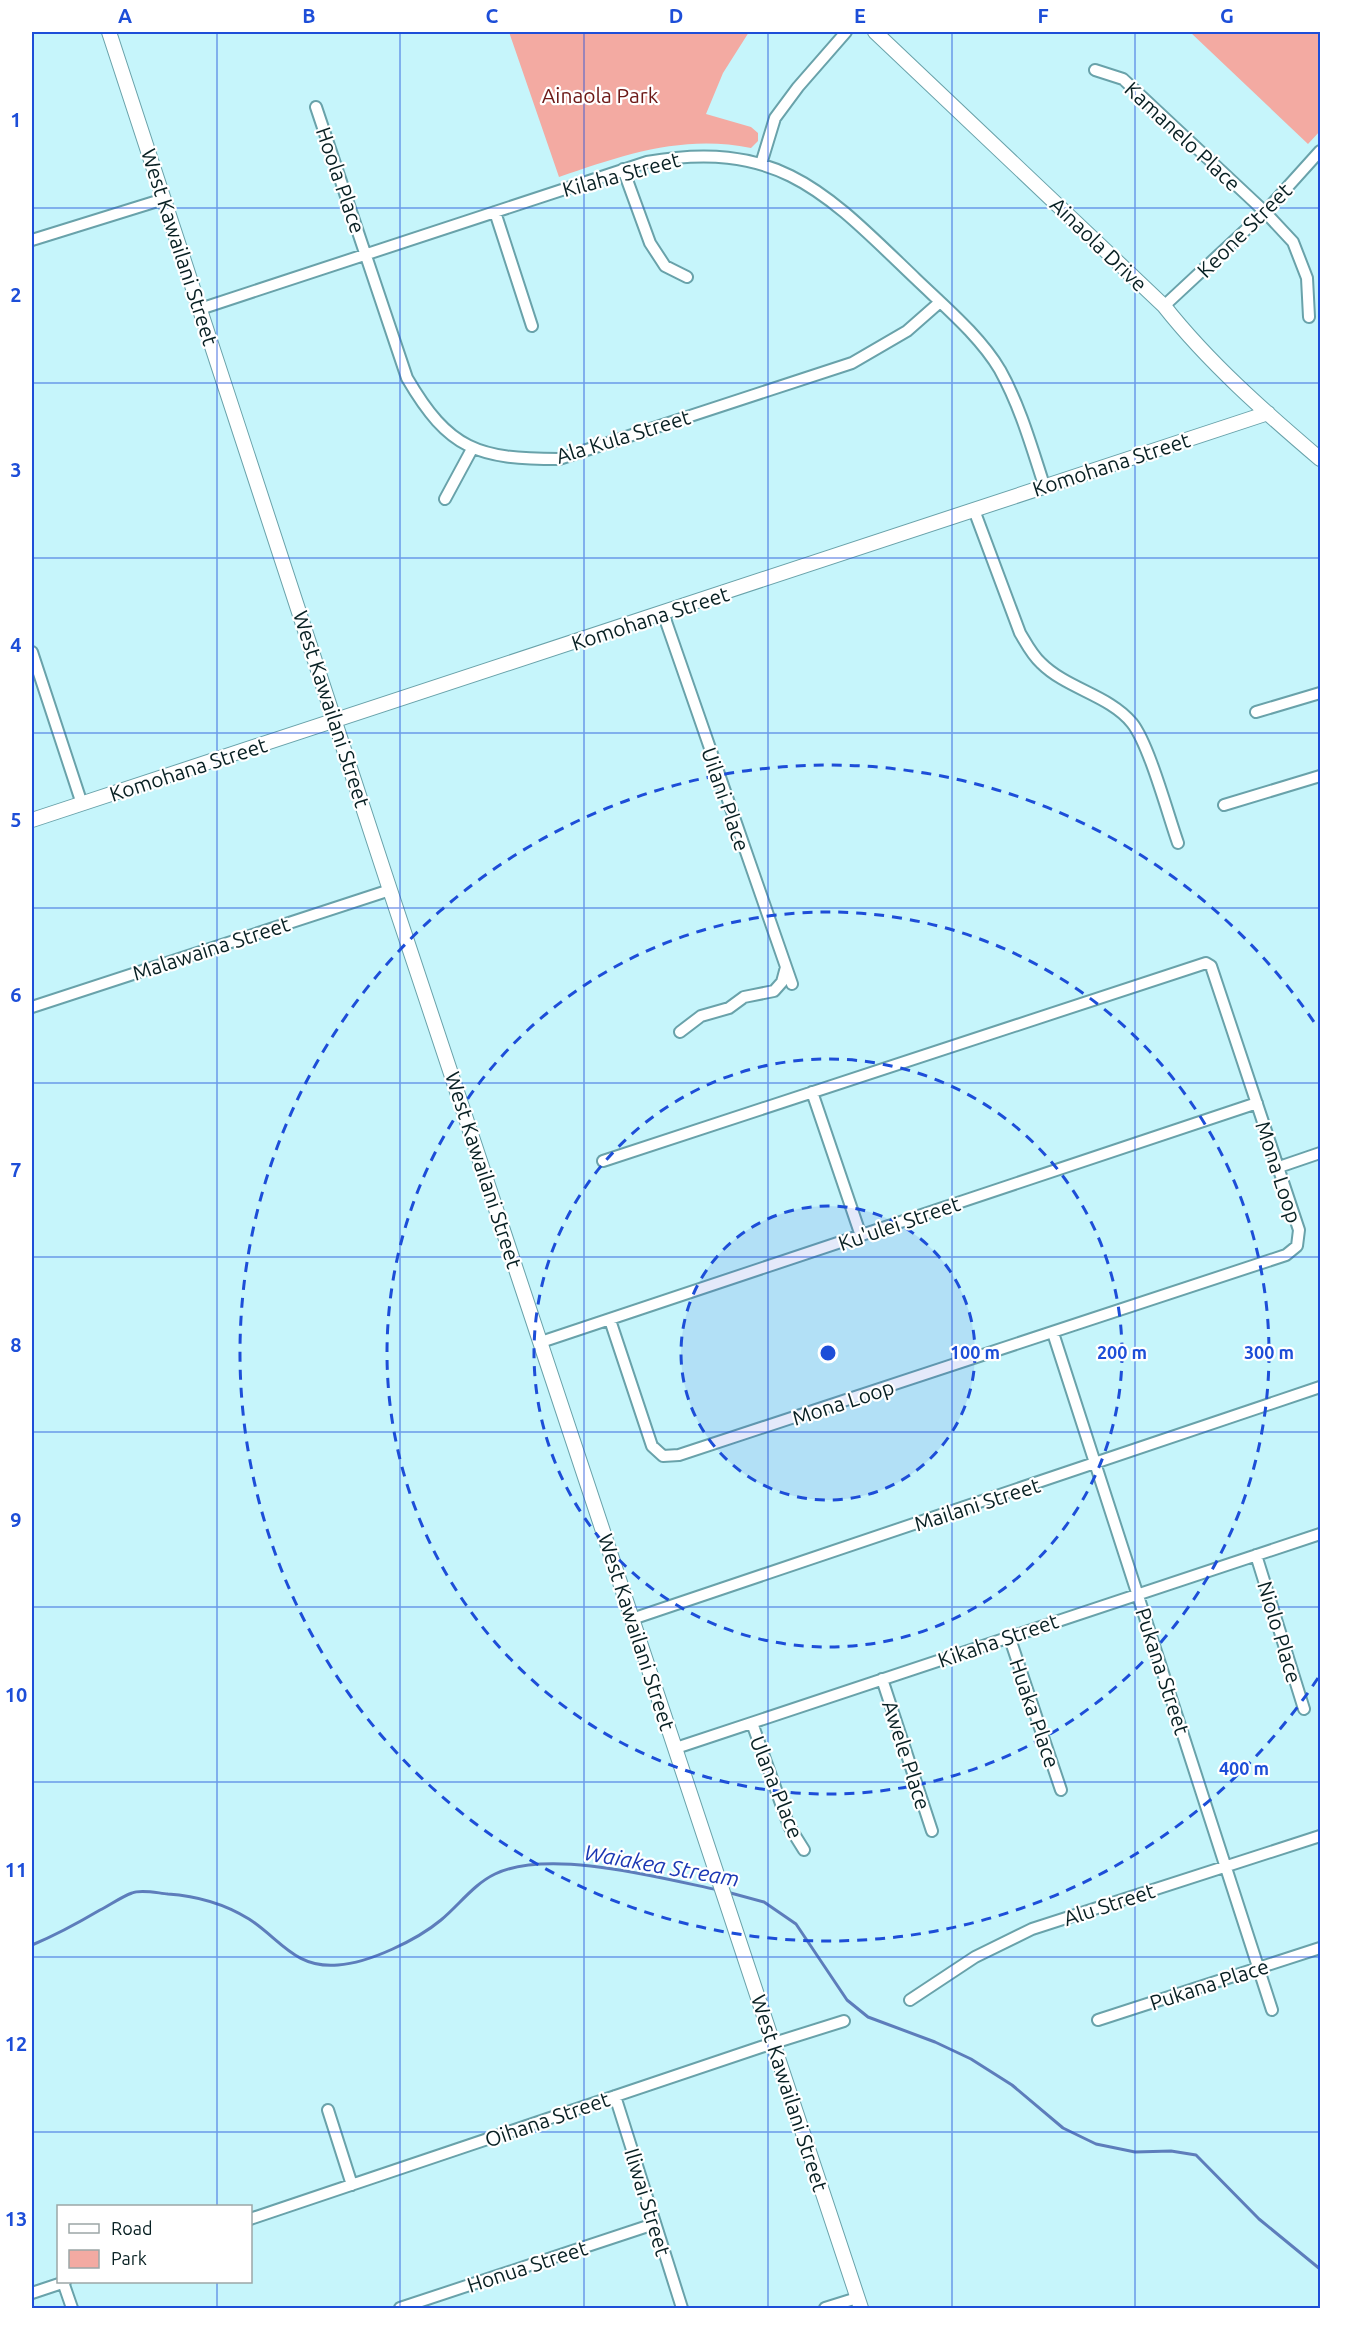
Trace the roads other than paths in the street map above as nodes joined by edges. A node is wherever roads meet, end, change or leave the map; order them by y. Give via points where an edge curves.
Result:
1 (109, 32) edge
2 (846, 32) edge
3 (875, 32) edge
4 (1095, 70) dead end
5 (316, 107) dead end
6 (1320, 151) edge
7 (761, 164) junction
8 (623, 169) junction
9 (164, 199) junction
10 (495, 212) junction
11 (1265, 212) junction
12 (32, 240) edge
13 (366, 253) junction
14 (687, 276) dead end
15 (940, 302) junction
16 (1164, 306) junction
17 (200, 309) junction
18 (1309, 317) dead end
19 (532, 326) dead end
20 (1268, 413) junction
21 (472, 449) junction
22 (1320, 459) edge
23 (1044, 485) junction
24 (446, 499) dead end
25 (974, 510) junction
26 (663, 614) junction
27 (32, 651) edge
28 (1320, 693) edge
29 (1256, 712) dead end
30 (336, 720) junction
31 (1320, 776) edge
32 (82, 804) junction
33 (1224, 805) dead end
34 (32, 820) edge
35 (1178, 843) dead end
36 (390, 890) junction
37 (786, 967) junction
38 (792, 984) dead end
39 (32, 1007) edge
40 (681, 1032) dead end
41 (812, 1092) junction
42 (1257, 1103) junction
43 (1320, 1153) edge
44 (603, 1161) dead end
45 (1279, 1167) junction
46 (861, 1236) junction
47 (610, 1320) junction
48 (1053, 1333) junction
49 (541, 1342) junction
50 (1320, 1387) edge
51 (1096, 1464) junction
52 (1320, 1534) edge
53 (1256, 1555) junction
54 (1137, 1594) junction
55 (633, 1619) junction
56 (1009, 1636) junction
57 (882, 1679) junction
58 (1304, 1709) dead end
59 (752, 1723) junction
60 (676, 1748) junction
61 (1061, 1791) dead end
62 (932, 1831) dead end
63 (1320, 1836) edge
64 (804, 1850) dead end
65 (1226, 1867) junction
66 (1320, 1948) edge
67 (1258, 1969) junction
68 (910, 2000) dead end
69 (1272, 2010) dead end
70 (1098, 2020) dead end
71 (844, 2021) dead end
72 (773, 2043) junction
73 (615, 2096) junction
74 (328, 2110) dead end
75 (352, 2185) junction
76 (252, 2218) edge
77 (654, 2224) junction
78 (61, 2283) edge
79 (64, 2283) edge
80 (32, 2293) edge
81 (859, 2303) edge
82 (72, 2308) edge
83 (400, 2308) edge
84 (682, 2308) edge
85 (825, 2308) edge

1 - 9 street, West Kawailani Street
2 - 7 street via 775,118
3 - 16 street, Ainaola Drive
4 - 11 street, Kamanelo Place via 1123,79
5 - 13 street, Hoola Place
6 - 11 street, Keone Street
7 - 8 street, Kilaha Street via 724,156 685,155
7 - 15 street, Kilaha Street via 801,180 839,206
8 - 10 street, Kilaha Street
8 - 14 street via 650,243 664,266
9 - 12 street
9 - 17 street, West Kawailani Street
10 - 13 street, Kilaha Street
10 - 19 street
11 - 16 street, Keone Street
11 - 18 street, Kamanelo Place via 1293,242 1301,259 1307,278
13 - 17 street, Kilaha Street
13 - 21 street, Ala Kula Street via 407,378 426,410
15 - 21 street, Ala Kula Street via 907,331 852,363 559,459 509,459
15 - 23 street, Kilaha Street via 998,367 1018,405
16 - 20 street, Ainaola Drive via 1185,333
17 - 30 street, West Kawailani Street
20 - 22 street, Ainaola Drive
20 - 23 street, Komohana Street
21 - 24 street
23 - 25 street, Komohana Street
25 - 26 street, Komohana Street
25 - 35 street via 1029,648 1052,672 1114,707 1133,724
26 - 30 street, Komohana Street
26 - 37 street, Uilani Place
27 - 32 street
28 - 29 street
30 - 32 street, Komohana Street
30 - 36 street, West Kawailani Street
31 - 33 street
32 - 34 street, Komohana Street
36 - 39 street, Malawaina Street
36 - 49 street, West Kawailani Street
37 - 38 street, Uilani Place
37 - 40 street via 782,982 774,991 744,997 729,1008 701,1016
41 - 42 street, Mona Loop via 1206,963 1211,966
41 - 44 street, Mona Loop
41 - 46 street
42 - 45 street, Mona Loop
42 - 46 street, Ku'ulei Street
43 - 45 street
45 - 48 street, Mona Loop via 1299,1230 1297,1246 1286,1255
46 - 47 street, Ku'ulei Street
47 - 48 street, Mona Loop via 652,1446 663,1456 679,1455
47 - 49 street, Ku'ulei Street
48 - 51 street, Pukana Street
49 - 55 street, West Kawailani Street
50 - 51 street, Mailani Street
51 - 54 street, Pukana Street
51 - 55 street, Mailani Street
52 - 53 street, Kikaha Street
53 - 54 street, Kikaha Street
53 - 58 street, Niolo Place
54 - 56 street, Kikaha Street
54 - 65 street, Pukana Street
55 - 60 street, West Kawailani Street
56 - 57 street, Kikaha Street
56 - 61 street, Huaka Place
57 - 59 street, Kikaha Street
57 - 62 street, Awele Place
59 - 60 street, Kikaha Street
59 - 64 street, Ulana Place via 789,1826
60 - 72 street, West Kawailani Street
63 - 65 street, Alu Street
65 - 67 street, Pukana Street
65 - 68 street, Alu Street via 1012,1937
66 - 67 street, Pukana Place
67 - 69 street, Pukana Street
67 - 70 street, Pukana Place
71 - 72 street, Oihana Street
72 - 73 street, Oihana Street
72 - 81 street, West Kawailani Street
73 - 75 street, Oihana Street
73 - 77 street, Iliwai Street
74 - 75 street
75 - 76 street, Oihana Street
77 - 83 street, Honua Street
77 - 84 street, Iliwai Street
78 - 80 street
79 - 82 street
81 - 85 street

